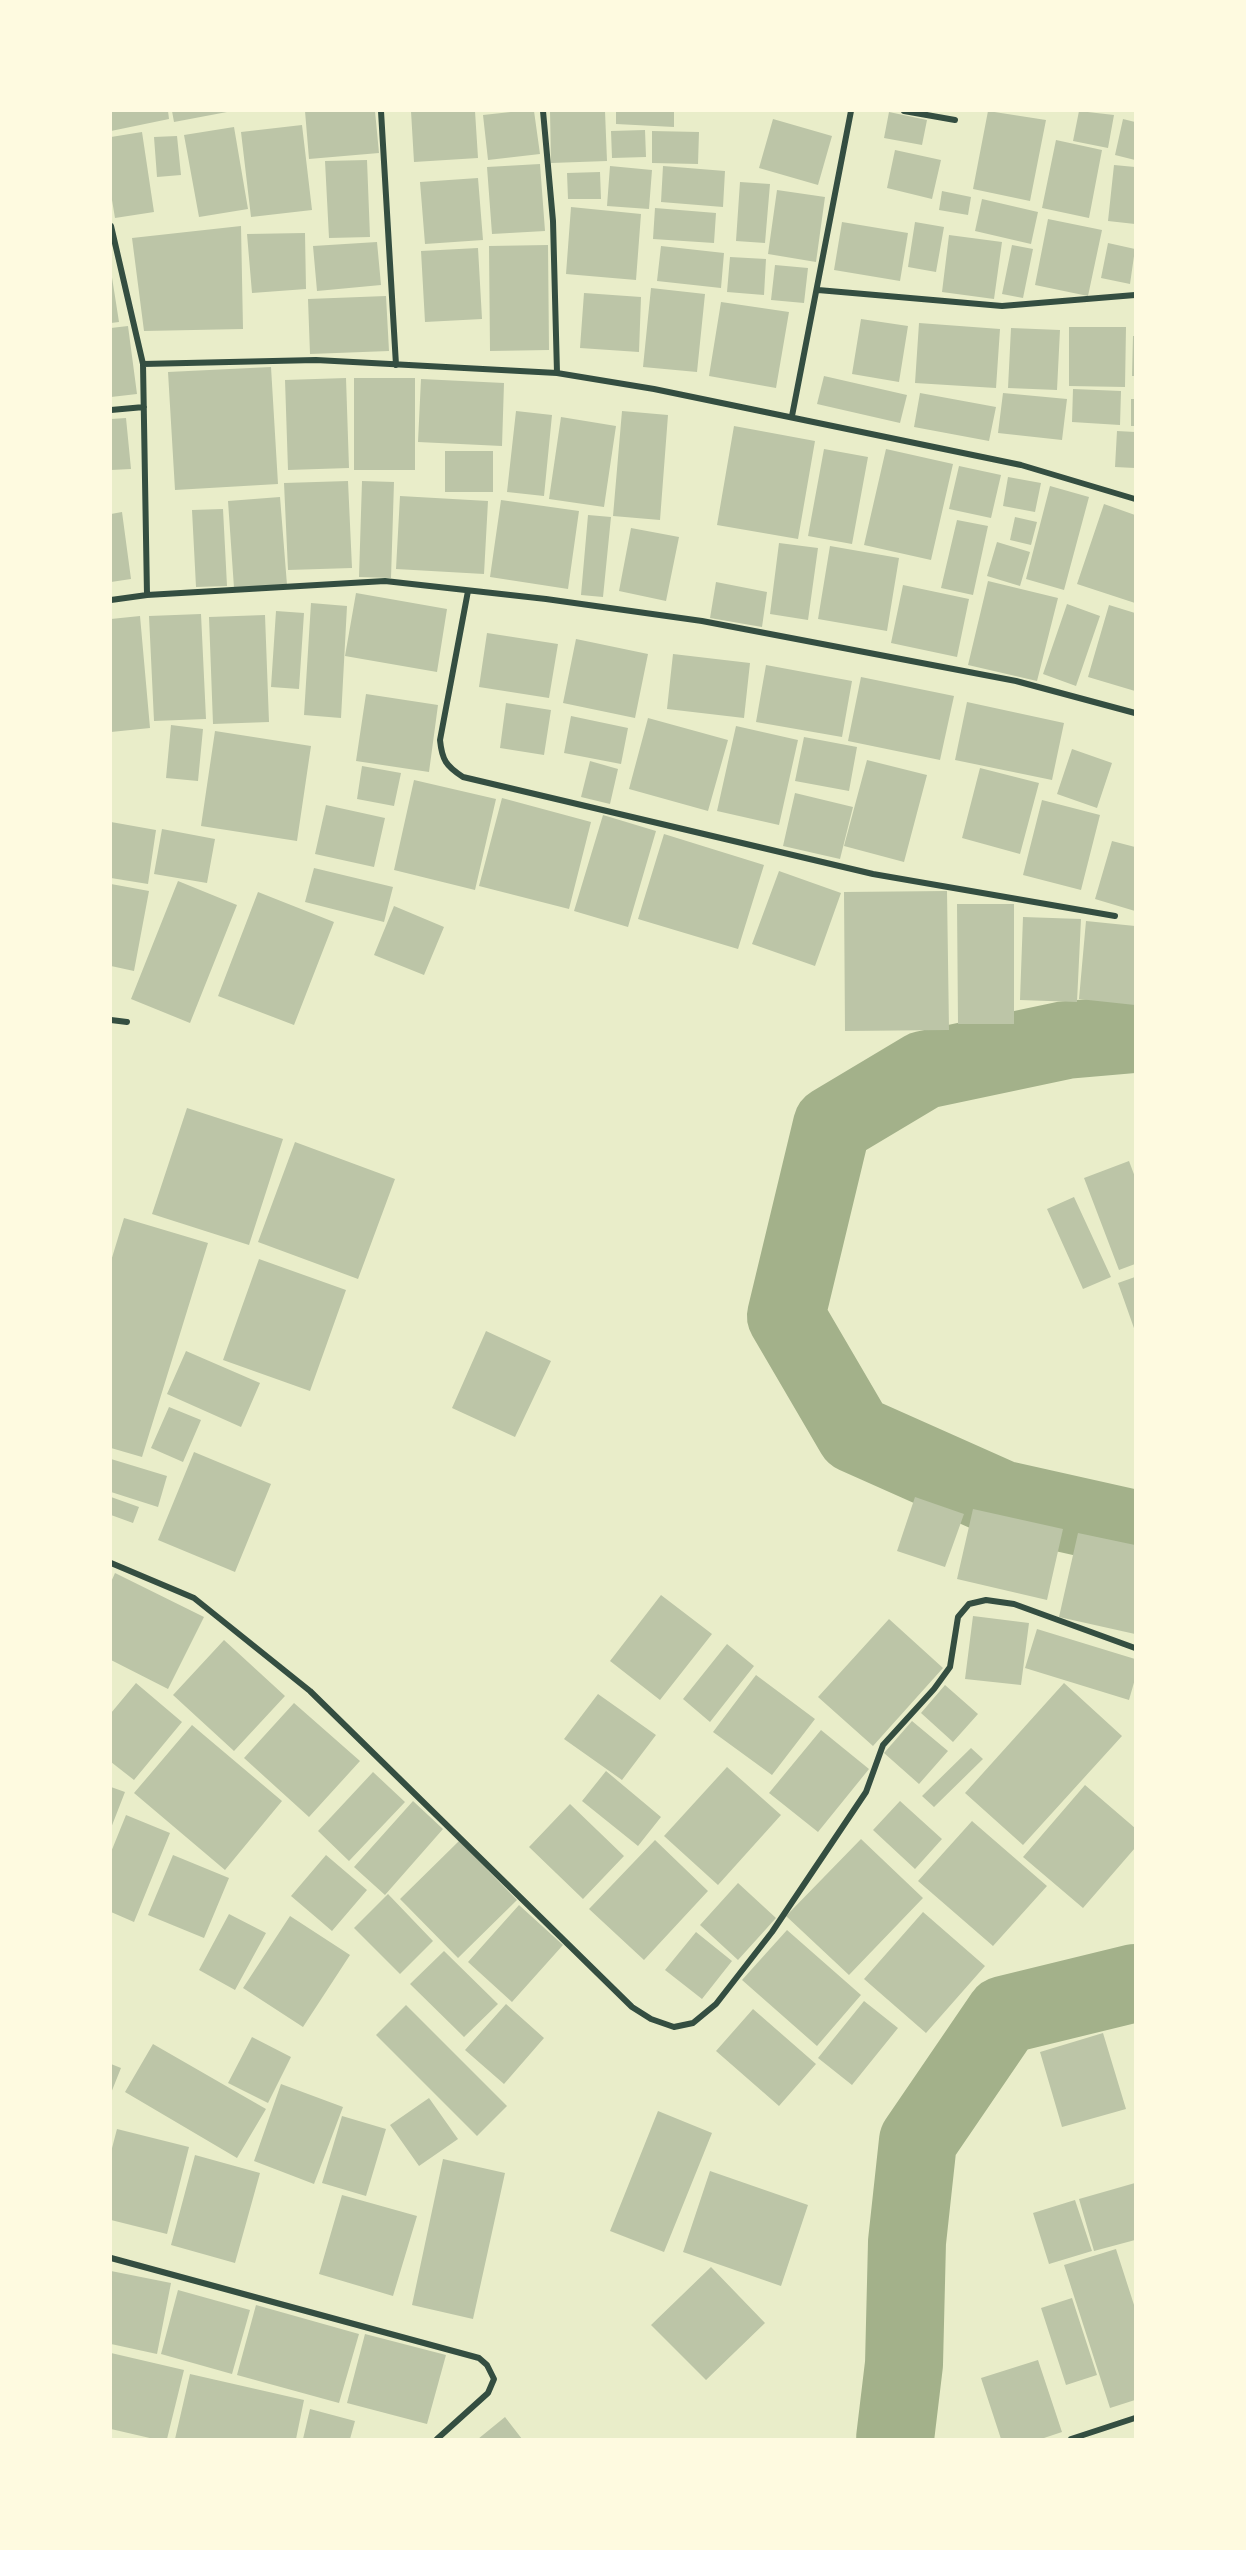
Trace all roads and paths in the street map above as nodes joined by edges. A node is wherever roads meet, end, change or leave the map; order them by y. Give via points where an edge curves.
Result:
1 (381, 111) edge
2 (543, 111) edge
3 (851, 111) edge
4 (904, 111) edge
5 (955, 120) dead end
6 (111, 226) edge
7 (818, 290) junction
8 (1135, 295) edge
9 (143, 364) junction
10 (396, 365) junction
11 (557, 373) junction
12 (144, 407) junction
13 (111, 410) edge
14 (792, 416) junction
15 (1135, 499) edge
16 (468, 591) junction
17 (147, 595) junction
18 (111, 600) edge
19 (1135, 713) edge
20 (1115, 916) dead end
21 (111, 1020) edge
22 (127, 1022) dead end
23 (111, 1563) edge
24 (1135, 1648) edge
25 (111, 2258) edge
26 (1135, 2418) edge
27 (437, 2439) edge
28 (1071, 2439) edge

1 - 10 street
2 - 11 street via 553,221
3 - 7 street
4 - 5 street
6 - 9 street
7 - 8 street via 1002,306
7 - 14 street
9 - 10 street via 316,360
9 - 12 street
10 - 11 street
11 - 14 street
12 - 13 street
12 - 17 street
14 - 15 street via 1021,465
16 - 17 street via 385,581
16 - 19 street via 702,621 1016,681
16 - 20 street via 440,740 450,769 463,777 873,874
17 - 18 street
21 - 22 street
23 - 24 street via 194,1598 310,1692 632,2007 674,2027 693,2023 716,2004 772,1932 866,1792 883,1744 950,1667 958,1617 969,1604 986,1600 1014,1604
25 - 27 street via 479,2358 494,2379 488,2393
26 - 28 street

